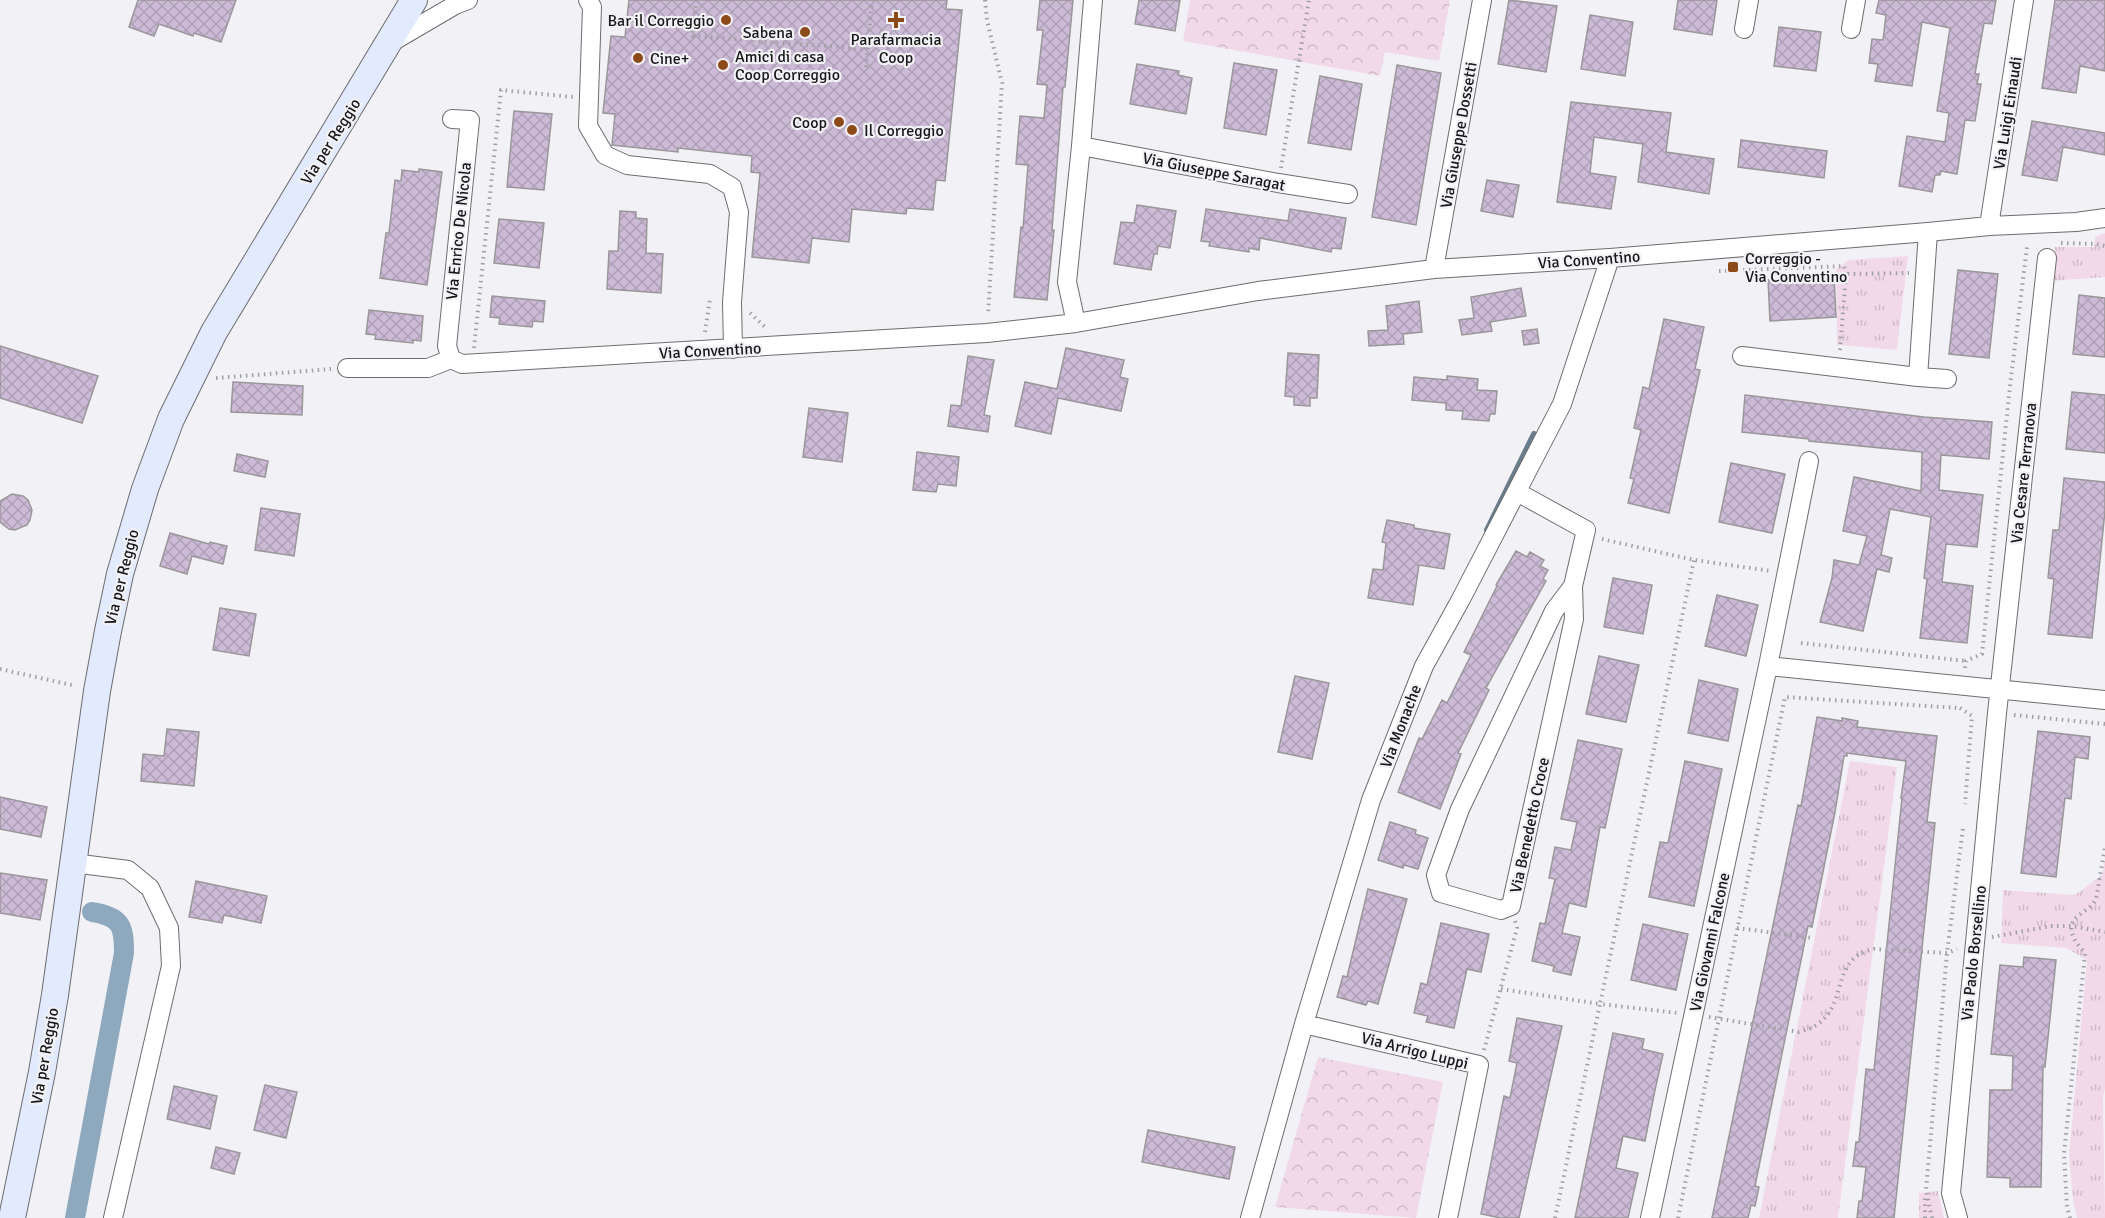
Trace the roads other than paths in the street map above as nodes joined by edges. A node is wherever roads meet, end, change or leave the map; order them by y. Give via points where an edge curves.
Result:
1 (414, 0) edge
2 (468, 0) edge
3 (588, 0) edge
4 (1093, 0) edge
5 (1482, 0) edge
6 (1749, 0) edge
7 (1856, 0) edge
8 (2024, 0) edge
9 (1744, 29) dead end
10 (1851, 29) dead end
11 (390, 43) junction
12 (452, 118) dead end
13 (1082, 146) junction
14 (1348, 194) dead end
15 (2105, 218) edge
16 (1989, 226) junction
17 (1928, 232) junction
18 (1610, 258) junction
19 (2047, 258) dead end
20 (1434, 269) junction
21 (1076, 323) junction
22 (733, 349) junction
23 (1742, 356) dead end
24 (451, 359) junction
25 (347, 368) road end
26 (1918, 376) junction
27 (1947, 379) dead end
28 (1809, 461) dead end
29 (1516, 492) junction
30 (1573, 586) junction
31 (1768, 666) junction
32 (2000, 688) junction
33 (2105, 700) edge
34 (73, 863) junction
35 (1304, 1024) junction
36 (12, 1218) edge
37 (113, 1218) edge
38 (1250, 1218) edge
39 (1448, 1218) edge
40 (1650, 1218) edge
41 (1958, 1218) edge

1 - 11 main road, Via per Reggio
2 - 11 street
3 - 22 street via 592,7 588,126 605,155 627,165 710,174 732,187 739,212 732,302
4 - 13 street
5 - 20 street, Via Giuseppe Dossetti
6 - 9 street
7 - 10 street
8 - 16 street, Via Luigi Einaudi
11 - 34 main road, Via per Reggio via 228,307 171,419 114,600
12 - 24 street, Via Enrico De Nicola via 470,120 447,346
13 - 14 street, Via Giuseppe Saragat
13 - 21 street via 1067,282
15 - 16 street, Via Conventino
16 - 17 street, Via Conventino
17 - 18 street, Via Conventino
17 - 26 street
18 - 20 street, Via Conventino
18 - 29 street, Via Monache via 1562,404
19 - 32 street, Via Cesare Terranova
20 - 21 street, Via Conventino via 1258,291
21 - 22 street, Via Conventino via 987,333
22 - 24 street, Via Conventino via 462,364
23 - 26 street
24 - 25 street, Via Conventino via 428,368
26 - 27 street
28 - 31 street, Via Giovanni Falcone
29 - 30 street, Via Benedetto Croce via 1586,530
29 - 35 street, Via Monache via 1424,666 1371,800
30 - 30 street, Via Benedetto Croce via 1554,611 1460,809 1436,875 1441,893 1501,910 1511,906 1574,619
31 - 32 street
31 - 40 street, Via Giovanni Falcone
32 - 33 street
32 - 41 street, Via Paolo Borsellino via 1952,1192
34 - 36 main road, Via per Reggio via 42,1072
34 - 37 street via 128,870 150,888 169,928 171,966
35 - 38 street, Via Monache
35 - 39 street, Via Arrigo Luppi via 1479,1065

